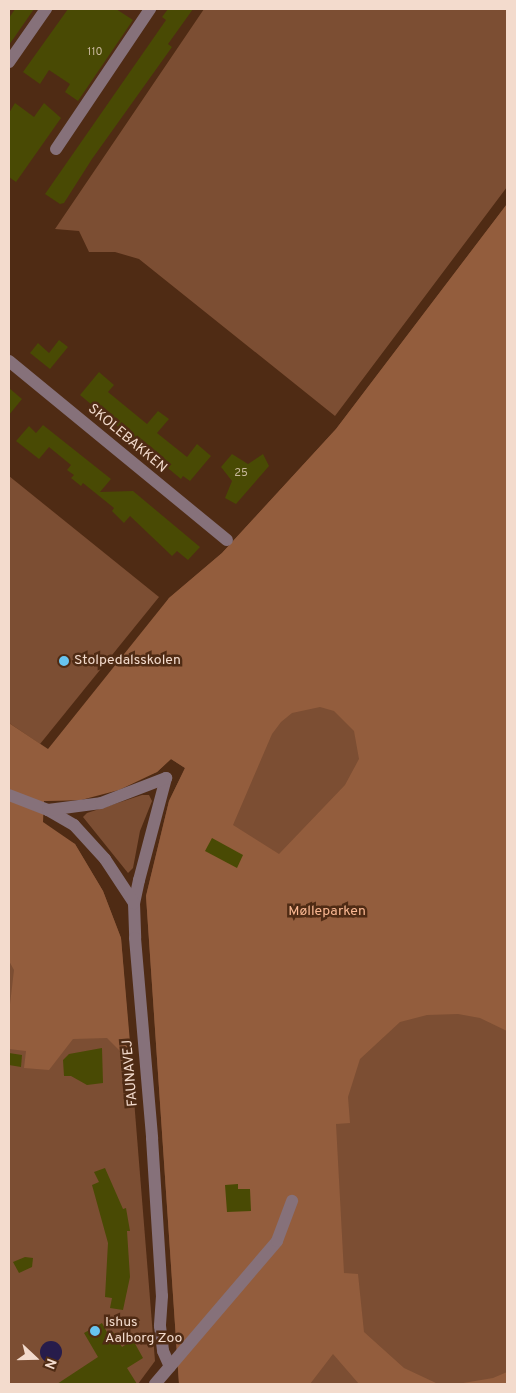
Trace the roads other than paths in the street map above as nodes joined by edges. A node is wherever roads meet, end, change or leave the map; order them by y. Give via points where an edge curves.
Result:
1 (46, 9) edge
2 (150, 9) edge
3 (9, 62) edge
4 (56, 149) dead end
5 (9, 361) edge
6 (227, 540) dead end
7 (9, 796) edge
8 (48, 810) junction
9 (134, 903) junction
10 (292, 1200) dead end
11 (170, 1366) junction
12 (155, 1384) edge

1 - 3 street
2 - 4 street
5 - 6 street, SKOLEBAKKEN
7 - 8 street
8 - 9 street via 90,840
8 - 9 street via 101,803 166,778
9 - 11 street, FAUNAVEJ via 162,1296 160,1326 163,1351
10 - 11 street via 277,1241
11 - 12 street

